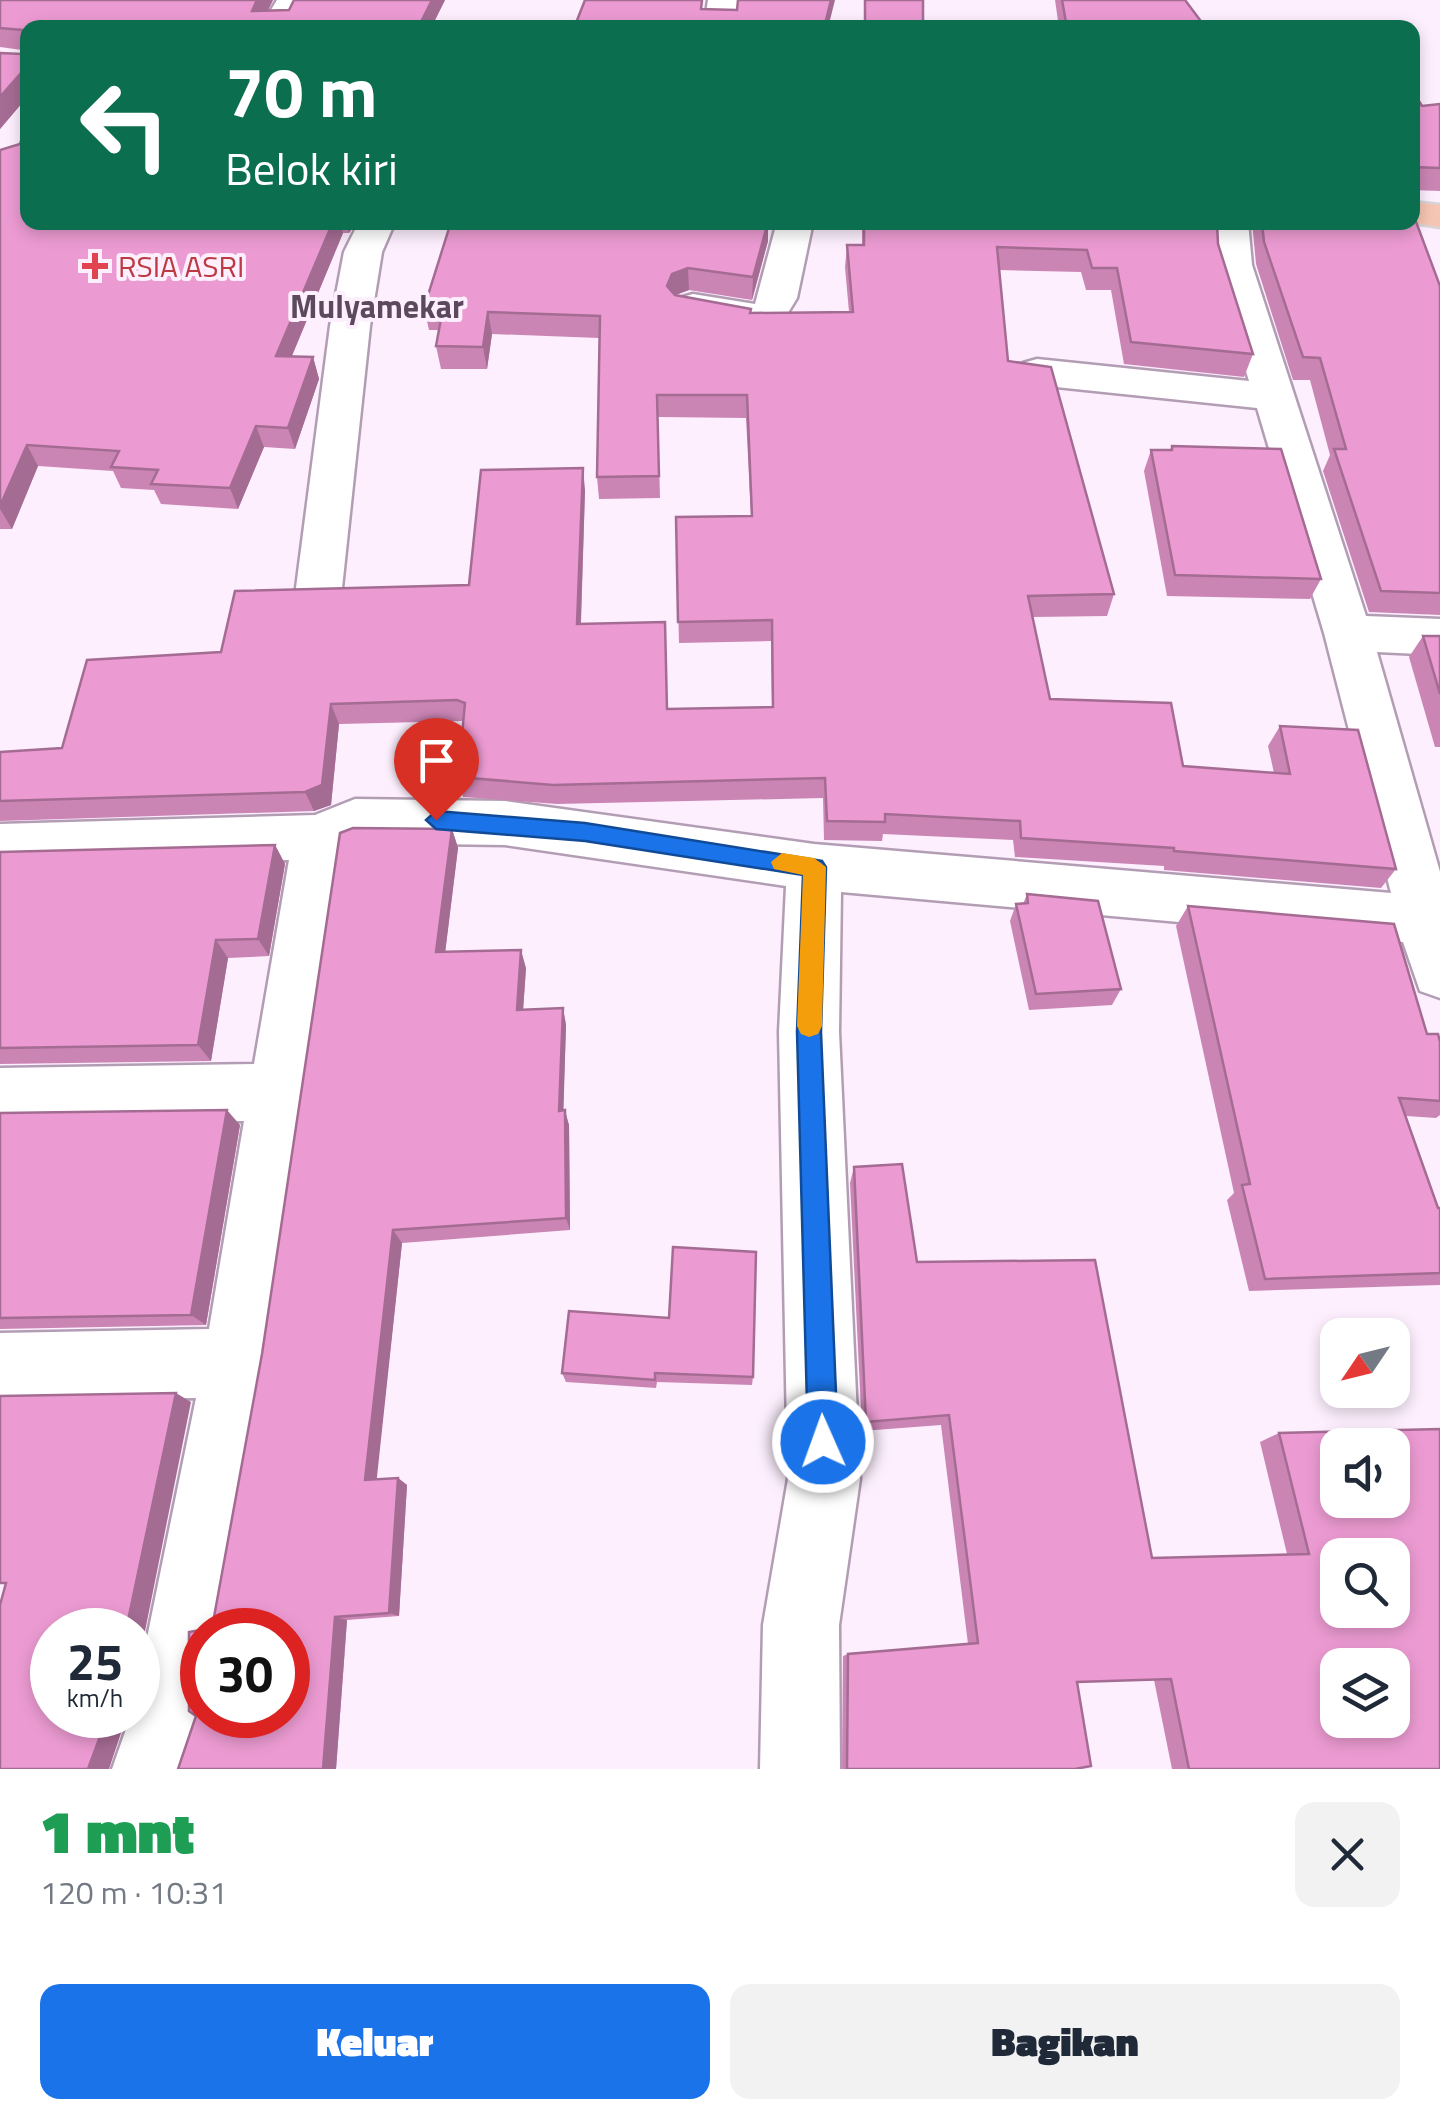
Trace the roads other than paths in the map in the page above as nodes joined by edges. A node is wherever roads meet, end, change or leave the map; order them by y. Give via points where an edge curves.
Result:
1 (373, 230) edge
2 (793, 230) edge
3 (1231, 230) edge
4 (690, 306) edge
5 (1037, 372) edge
6 (1274, 397) junction
7 (320, 588) edge
8 (1348, 633) junction
9 (1440, 638) edge
10 (320, 837) junction
11 (0, 846) edge
12 (814, 867) junction
13 (1425, 920) junction
14 (1440, 972) edge
15 (277, 1092) junction
16 (0, 1096) edge
17 (237, 1363) junction
18 (0, 1366) edge
19 (152, 1769) edge
20 (800, 1769) edge

1 - 7 street via 362,252 350,326
2 - 4 street via 770,312 754,316
3 - 6 street via 1233,266
5 - 6 street
6 - 8 street
8 - 9 street
8 - 13 street
10 - 11 street
10 - 12 street via 355,821 505,823
10 - 15 street
12 - 13 street
12 - 20 street via 809,1032 824,1479 801,1626
13 - 14 street
15 - 16 street
15 - 17 street
17 - 18 street
17 - 19 street via 166,1736

